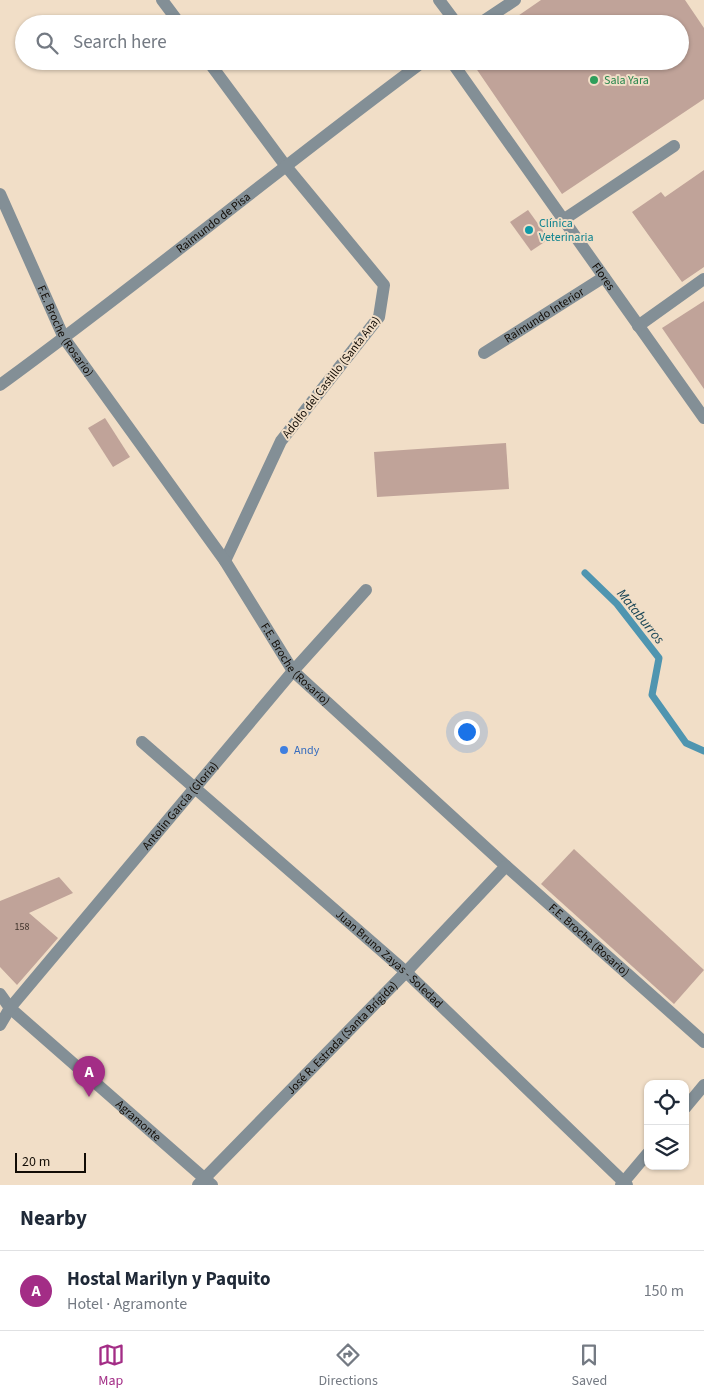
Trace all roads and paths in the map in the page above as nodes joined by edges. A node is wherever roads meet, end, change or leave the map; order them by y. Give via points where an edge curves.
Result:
1 (162, 0) edge
2 (439, 0) edge
3 (515, 0) edge
4 (173, 15) edge
5 (450, 15) edge
6 (492, 15) edge
7 (215, 70) edge
8 (412, 70) edge
9 (457, 70) edge
10 (674, 146) dead end
11 (285, 165) junction
12 (0, 194) edge
13 (563, 220) junction
14 (604, 277) junction
15 (704, 279) edge
16 (638, 326) junction
17 (64, 338) junction
18 (484, 353) dead end
19 (0, 385) edge
20 (704, 418) edge
21 (225, 561) junction
22 (366, 590) dead end
23 (293, 671) junction
24 (142, 742) dead end
25 (197, 788) junction
26 (506, 866) junction
27 (406, 972) junction
28 (0, 994) edge
29 (10, 1008) junction
30 (0, 1025) edge
31 (704, 1042) edge
32 (704, 1085) edge
33 (689, 1103) edge
34 (644, 1158) edge
35 (205, 1183) edge
36 (624, 1184) edge

1 - 4 street
2 - 5 street
3 - 6 street
7 - 11 street, Adolfo del Castillo (Santa Ana)
8 - 11 street, Raimundo de Pisa
9 - 13 street, Flores
10 - 13 street
11 - 17 street, Raimundo de Pisa
11 - 21 street, Adolfo del Castillo (Santa Ana) via 384,285 379,318 281,441
12 - 17 street, F.E. Broche (Rosario)
13 - 14 street, Flores
14 - 16 street, Flores
14 - 18 street, Raimundo Interior
15 - 16 street
16 - 20 street, Flores
17 - 19 street, Raimundo de Pisa
17 - 21 street, F.E. Broche (Rosario)
21 - 23 street, F.E. Broche (Rosario)
22 - 23 street, Antolin García (Gloria)
23 - 25 street, Antolin García (Gloria)
23 - 26 street, F.E. Broche (Rosario)
24 - 25 street, Juan Bruno Zayas - Soledad
25 - 27 street, Juan Bruno Zayas - Soledad
25 - 29 street, Antolin García (Gloria)
26 - 27 street, José R. Estrada (Santa Brígida)
26 - 31 street, F.E. Broche (Rosario)
27 - 35 street, José R. Estrada (Santa Brígida)
27 - 36 street, Juan Bruno Zayas - Soledad
28 - 29 street, Agramonte
29 - 30 street, Antolin García (Gloria)
29 - 35 street, Agramonte
32 - 33 street
34 - 36 street

